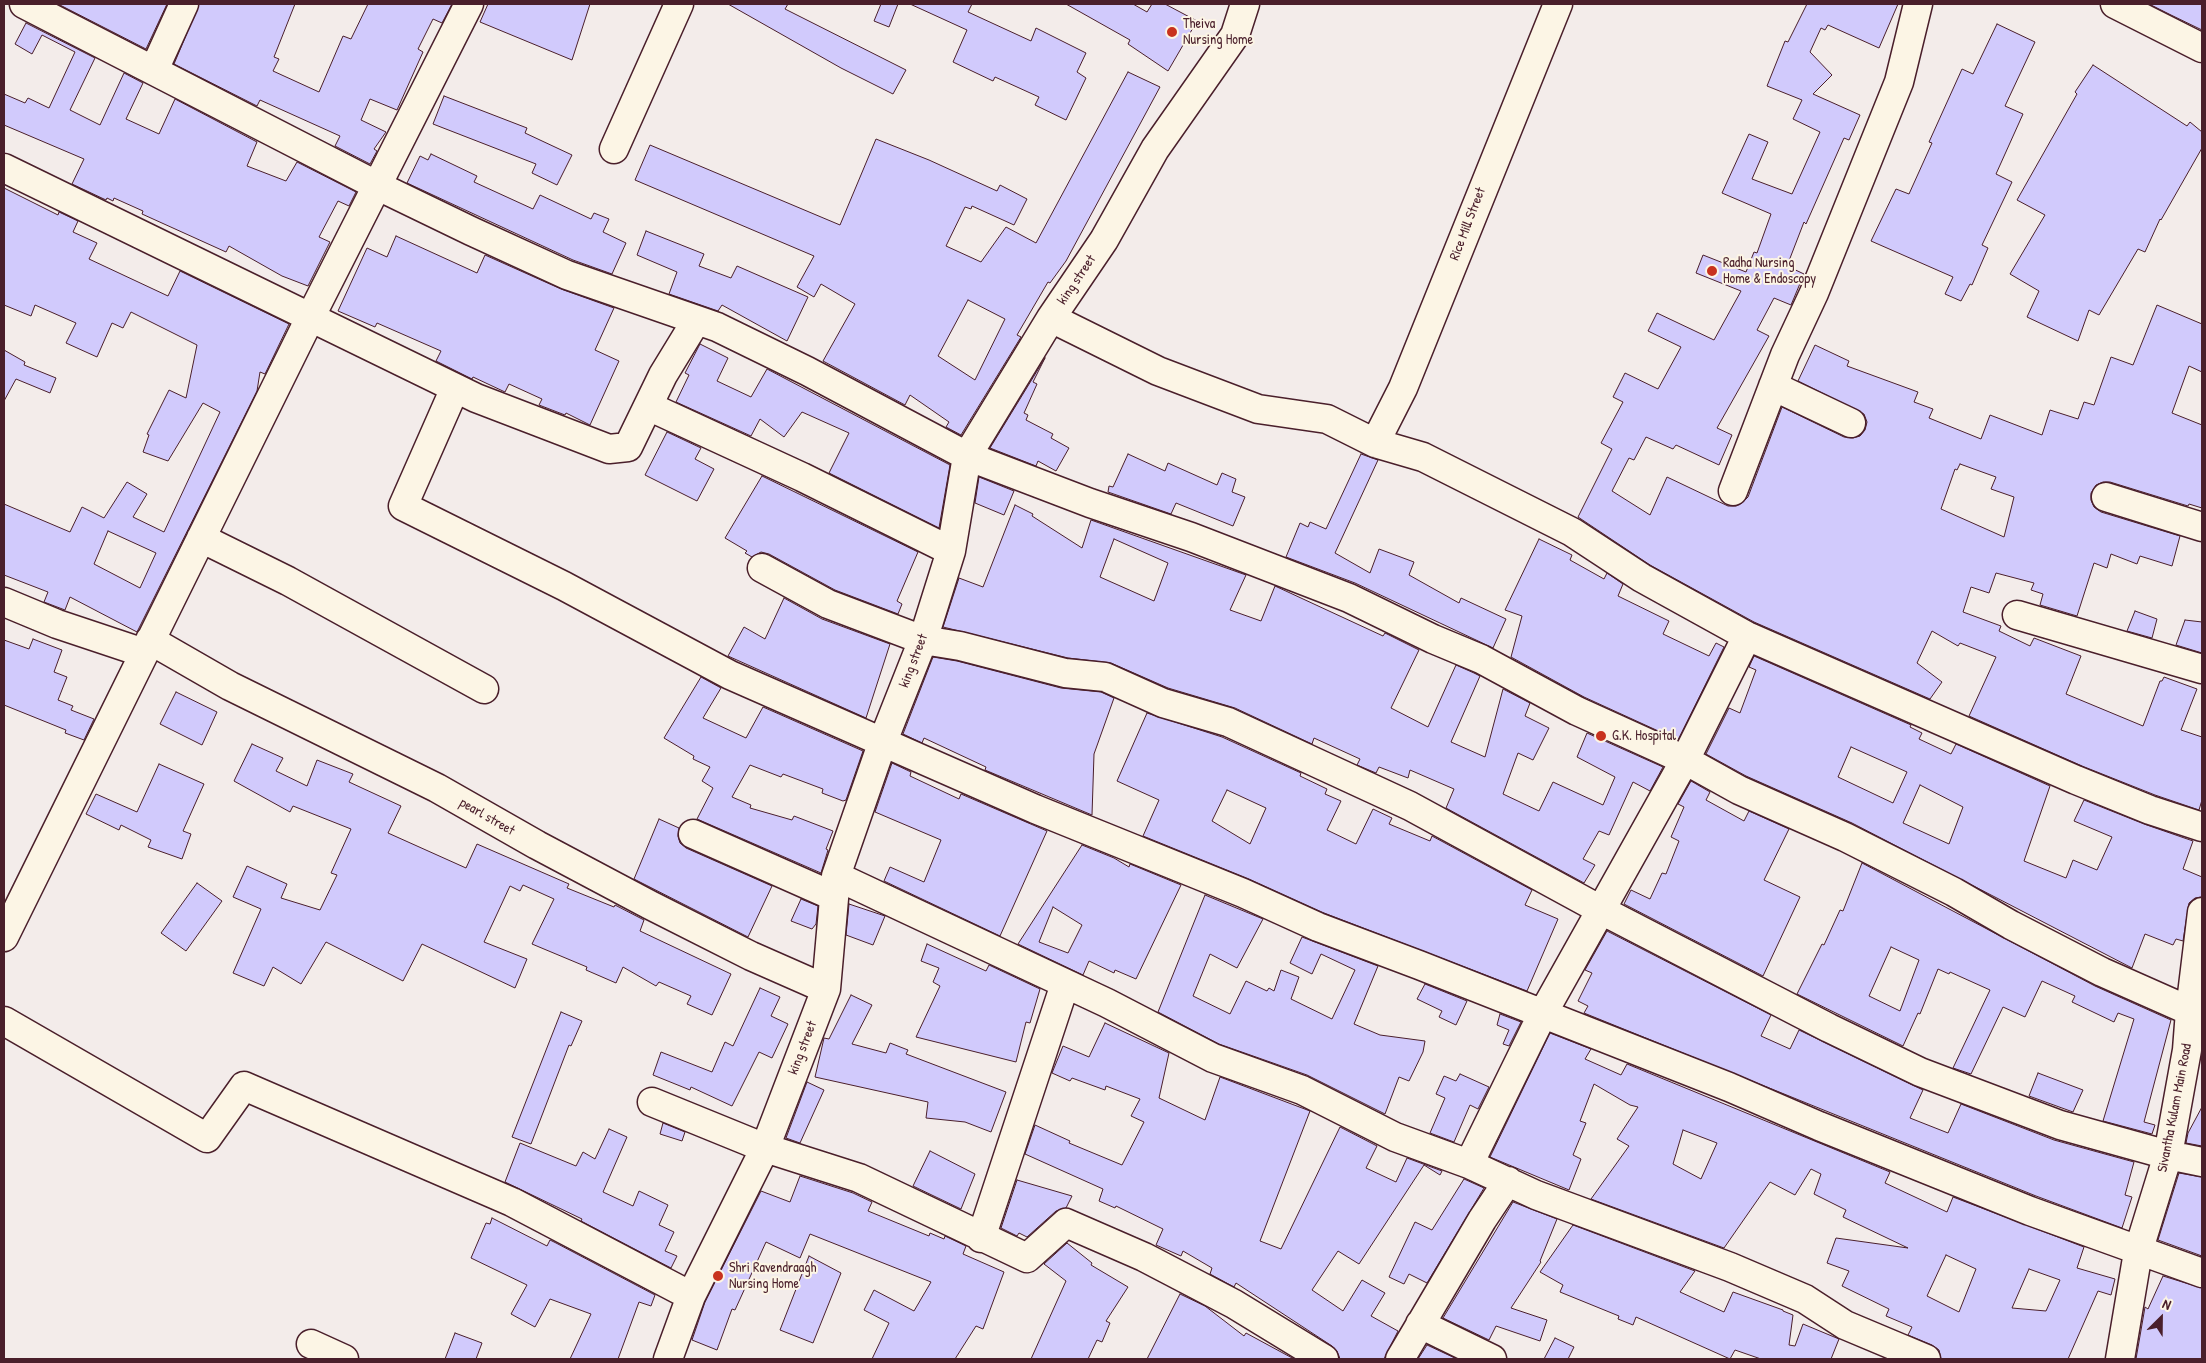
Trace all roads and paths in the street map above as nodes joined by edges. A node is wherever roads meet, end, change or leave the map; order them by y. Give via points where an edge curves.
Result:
1 (24, 4) edge
2 (184, 4) edge
3 (469, 4) edge
4 (679, 4) edge
5 (1245, 4) edge
6 (1558, 4) edge
7 (1918, 4) edge
8 (2115, 4) edge
9 (2202, 48) edge
10 (154, 70) junction
11 (614, 149) dead end
12 (4, 168) edge
13 (378, 186) junction
14 (311, 316) junction
15 (1052, 318) junction
16 (696, 321) junction
17 (1774, 386) junction
18 (455, 388) junction
19 (648, 406) junction
20 (1851, 423) dead end
21 (1375, 443) junction
22 (967, 456) junction
23 (1732, 490) dead end
24 (2106, 498) dead end
25 (2202, 527) edge
26 (201, 538) junction
27 (951, 551) junction
28 (762, 568) dead end
29 (4, 602) edge
30 (2018, 615) dead end
31 (1747, 636) junction
32 (923, 640) junction
33 (147, 647) junction
34 (2202, 669) edge
35 (484, 689) dead end
36 (883, 741) junction
37 (1685, 760) junction
38 (2202, 827) edge
39 (693, 834) dead end
40 (834, 886) junction
41 (1601, 910) junction
42 (2202, 912) edge
43 (4, 937) edge
44 (1065, 984) junction
45 (826, 989) junction
46 (2190, 1011) junction
47 (1542, 1015) junction
48 (4, 1020) edge
49 (2195, 1051) edge
50 (652, 1102) dead end
51 (765, 1148) junction
52 (2168, 1155) junction
53 (2202, 1162) edge
54 (1469, 1164) junction
55 (1508, 1181) junction
56 (981, 1238) junction
57 (2138, 1252) junction
58 (2202, 1274) edge
59 (691, 1296) junction
60 (1420, 1324) junction
61 (311, 1344) dead end
62 (1314, 1357) edge
63 (344, 1359) edge
64 (668, 1359) edge
65 (1400, 1359) edge
66 (1492, 1359) edge
67 (1926, 1359) edge
68 (2120, 1359) edge

1 - 10 street
2 - 10 street
3 - 13 street
4 - 11 street
5 - 15 street, king street via 1234,36 1155,148 1104,240
6 - 21 street, Rice Mill Street via 1404,388
7 - 17 street via 1899,82
8 - 9 street
10 - 13 street
12 - 14 street
13 - 14 street
13 - 16 street via 566,275
14 - 18 street
14 - 26 street
15 - 21 street via 1158,371 1258,409 1327,419
15 - 22 street, king street
16 - 19 street
16 - 22 street via 807,371
17 - 20 street
17 - 23 street
18 - 19 street via 609,449 628,447
18 - 36 street via 403,506 564,586 730,675
19 - 27 street via 802,476
21 - 31 street via 1423,457 1572,532 1642,578
22 - 27 street, king street
22 - 37 street via 1349,598 1481,659 1577,711
24 - 25 street
26 - 33 street
26 - 35 street via 288,581
27 - 32 street, king street
28 - 32 street via 828,604
29 - 33 street, pearl street via 57,624
30 - 34 street
31 - 37 street
31 - 38 street via 2076,780
32 - 36 street, king street
32 - 41 street via 1066,673 1104,677 1163,703 1228,722 1410,806
33 - 43 street
33 - 45 street, pearl street via 437,788 650,905
36 - 40 street, king street
36 - 47 street via 1035,809 1243,893 1318,927
37 - 41 street
37 - 46 street via 1739,790 1845,836 2102,972
39 - 40 street
40 - 44 street
40 - 45 street, king street
41 - 47 street
41 - 52 street via 1920,1072 2060,1125
42 - 46 street, Sivantha Kulam Main Road
44 - 54 street via 1212,1058 1302,1090 1395,1137
44 - 56 street
45 - 51 street, king street
46 - 49 street, Sivantha Kulam Main Road
47 - 54 street
47 - 57 street via 1729,1087 2030,1212
48 - 59 street via 207,1138 244,1086 512,1202
49 - 52 street, Sivantha Kulam Main Road
50 - 51 street
51 - 56 street via 859,1178
51 - 59 street, king street
52 - 53 street
52 - 57 street, Sivantha Kulam Main Road
54 - 55 street
55 - 60 street
55 - 67 street via 1600,1220 1730,1267 1805,1299 1845,1325
56 - 62 street via 1027,1258 1066,1223 1144,1257 1234,1304
57 - 58 street
57 - 68 street, Sivantha Kulam Main Road
59 - 64 street, king street
60 - 65 street
60 - 66 street
61 - 63 street

